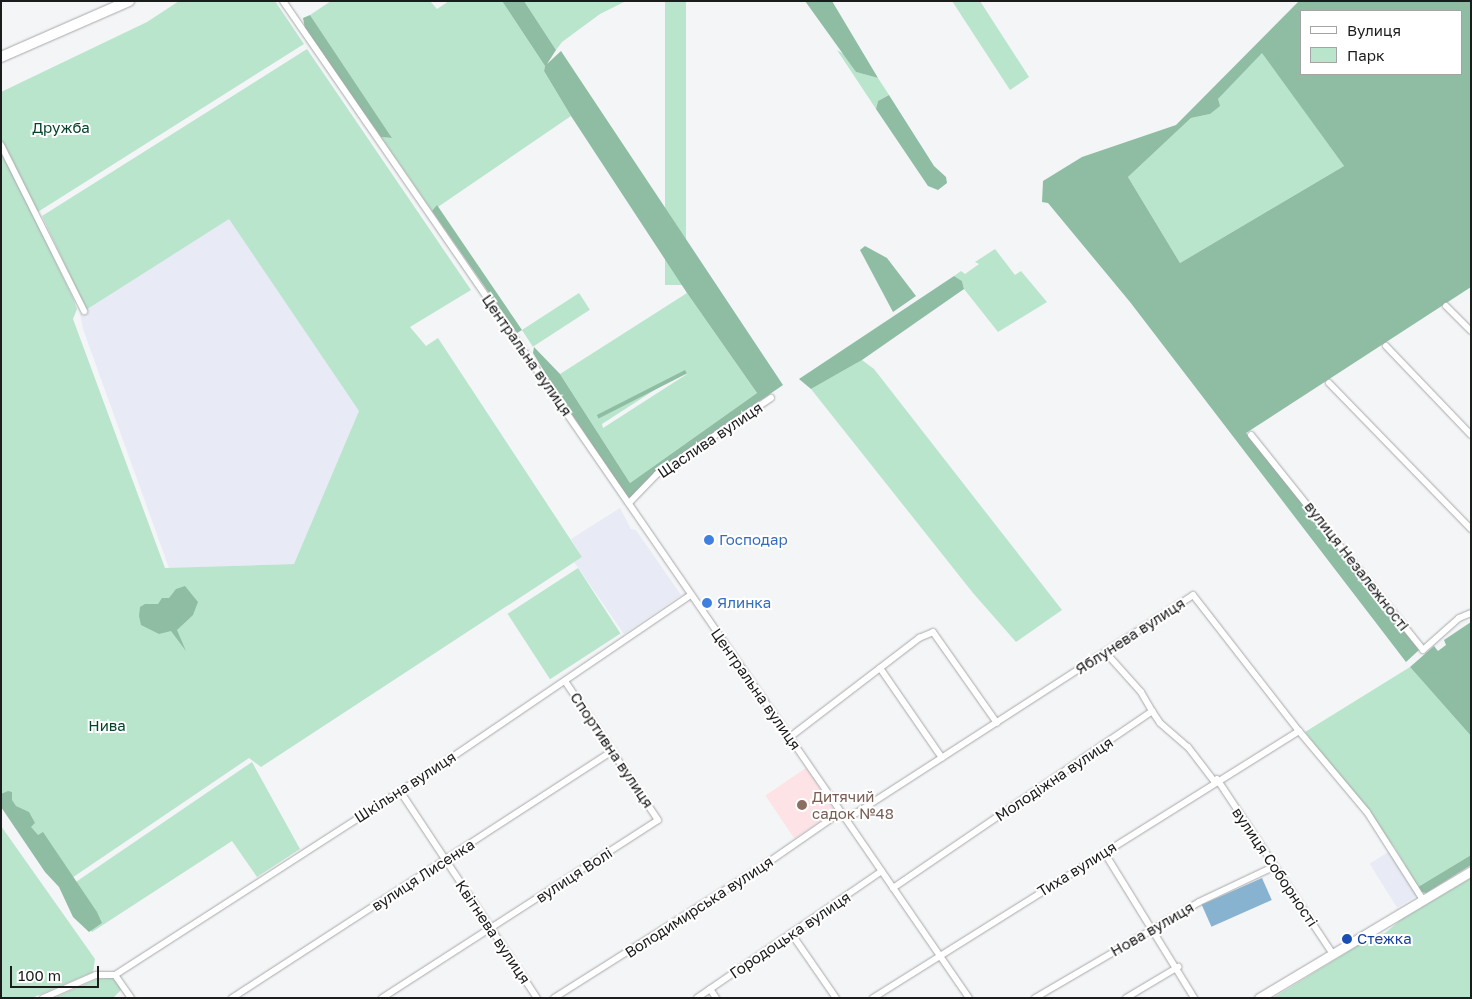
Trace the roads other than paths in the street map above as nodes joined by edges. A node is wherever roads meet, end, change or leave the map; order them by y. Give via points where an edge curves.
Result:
1 (129, 1) edge
2 (283, 1) edge
3 (1, 58) edge
4 (1, 145) edge
5 (1446, 306) dead end
6 (84, 311) dead end
7 (1471, 332) edge
8 (1386, 346) dead end
9 (1329, 384) dead end
10 (771, 398) dead end
11 (1251, 435) dead end
12 (1471, 435) edge
13 (629, 503) junction
14 (1471, 529) edge
15 (691, 595) junction
16 (1471, 613) edge
17 (1106, 653) junction
18 (880, 668) junction
19 (565, 681) junction
20 (1152, 711) junction
21 (997, 723) junction
22 (1299, 731) junction
23 (790, 737) junction
24 (613, 751) junction
25 (942, 758) junction
26 (1215, 780) junction
27 (400, 791) junction
28 (841, 812) junction
29 (847, 819) junction
30 (658, 820) joint
31 (1104, 852) junction
32 (446, 860) junction
33 (1273, 867) junction
34 (882, 871) junction
35 (1471, 871) edge
36 (893, 888) junction
37 (1423, 900) junction
38 (1153, 928) junction
39 (490, 931) junction
40 (791, 933) junction
41 (939, 954) junction
42 (1333, 954) junction
43 (1178, 967) junction
44 (116, 975) junction
45 (710, 989) junction
46 (43, 998) edge
47 (131, 998) edge
48 (232, 998) edge
49 (382, 998) edge
50 (537, 998) edge
51 (554, 998) edge
52 (697, 998) edge
53 (716, 998) edge
54 (836, 998) edge
55 (873, 998) edge
56 (969, 998) edge
57 (1035, 998) edge
58 (1126, 998) edge
59 (1194, 998) edge
60 (1259, 998) edge

1 - 3 main road
2 - 13 street, Центральна вулиця
4 - 6 street
5 - 7 street
8 - 12 street
9 - 14 street
10 - 13 street, Щаслива вулиця via 657,474
11 - 16 street, вулиця Незалежності via 1423,650 1459,618
13 - 15 street, Центральна вулиця
15 - 19 street, Шкільна вулиця
15 - 23 street, Центральна вулиця
17 - 20 street via 1141,692
17 - 21 street, Яблунева вулиця
17 - 22 street, Яблунева вулиця via 1193,595
18 - 21 street via 919,638 933,632
18 - 23 street
18 - 25 street
19 - 24 street, Спортивна вулиця
19 - 27 street, Шкільна вулиця
20 - 26 street
20 - 36 street, Молодіжна вулиця
21 - 25 street, Яблунева вулиця
22 - 26 street, Тиха вулиця
22 - 37 street, Яблунева вулиця via 1367,812
23 - 28 street, Центральна вулиця
24 - 30 street, Спортивна вулиця
24 - 32 street, вулиця Лисенка
25 - 29 street, Яблунева вулиця
26 - 31 street, Тиха вулиця
26 - 33 street, вулиця Соборності
27 - 32 street, Квітнева вулиця
27 - 44 street, Шкільна вулиця
28 - 29 street, Центральна вулиця
28 - 51 street, Володимирська вулиця via 760,868
29 - 34 street, Центральна вулиця
30 - 39 street, вулиця Волі
31 - 38 street
31 - 41 street, Тиха вулиця
32 - 39 street, Квітнева вулиця
32 - 48 street, вулиця Лисенка
33 - 38 street, Нова вулиця
33 - 42 street, вулиця Соборності
34 - 36 street, Центральна вулиця
34 - 40 street, Городоцька вулиця
35 - 37 street
36 - 41 street, Центральна вулиця
37 - 42 street
38 - 43 street
38 - 57 street, Нова вулиця
39 - 49 street, вулиця Волі
39 - 50 street, Квітнева вулиця
40 - 45 street, Городоцька вулиця
40 - 54 street
41 - 55 street, Тиха вулиця
41 - 56 street, Центральна вулиця
42 - 60 street
43 - 58 street
43 - 59 street
44 - 46 street via 96,975
44 - 47 street
45 - 52 street, Городоцька вулиця
45 - 53 street

